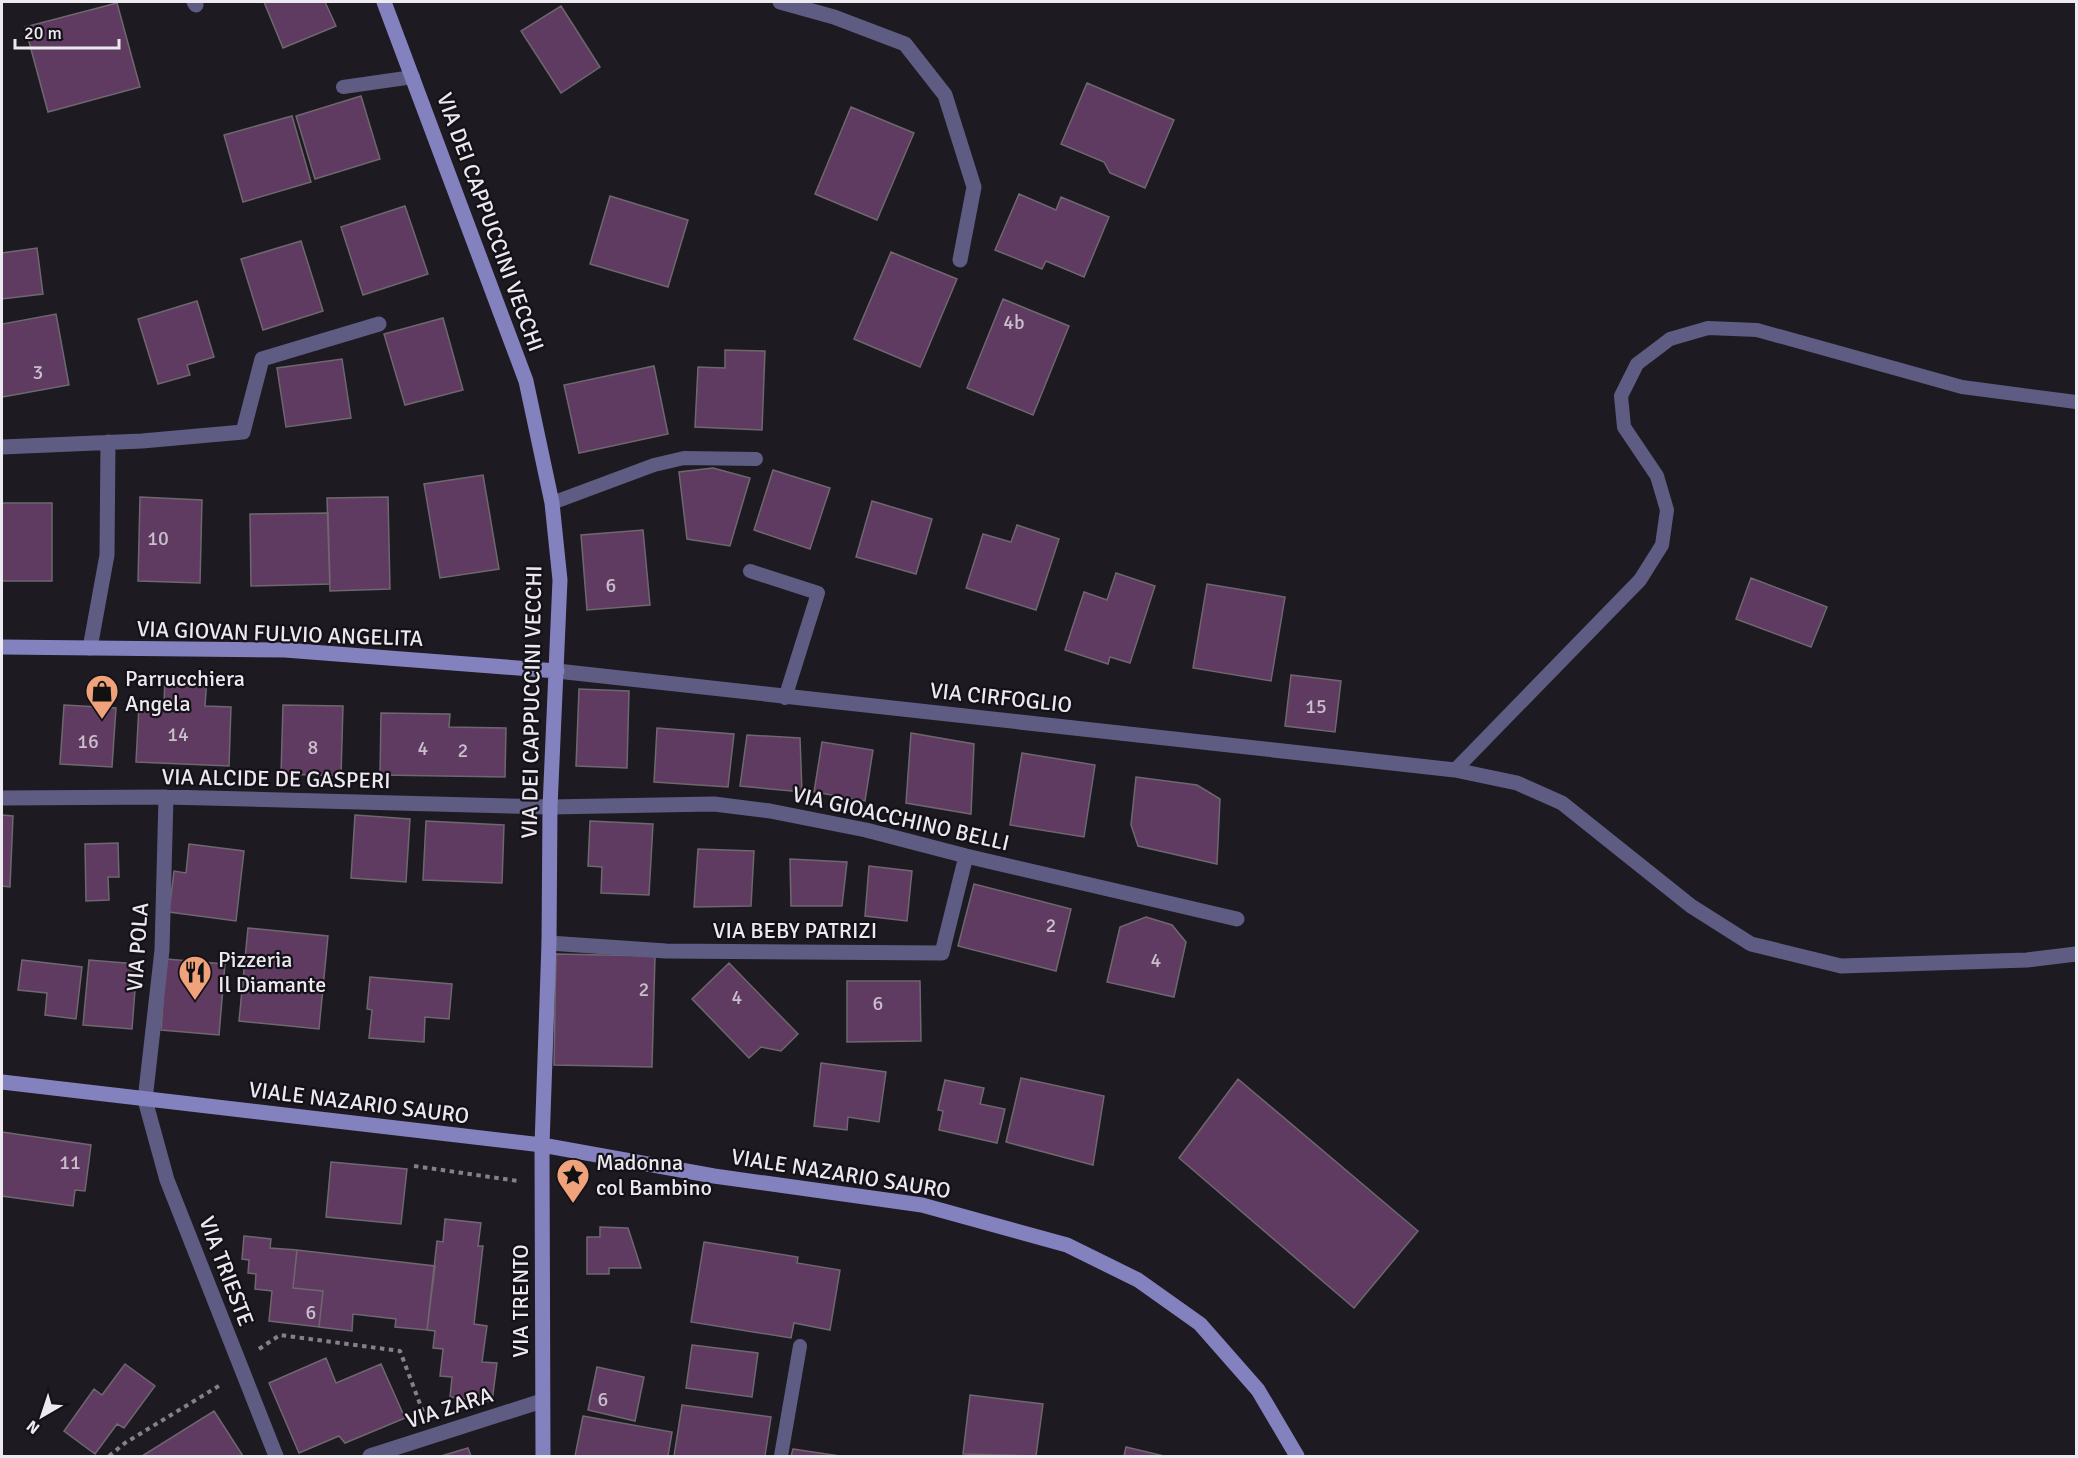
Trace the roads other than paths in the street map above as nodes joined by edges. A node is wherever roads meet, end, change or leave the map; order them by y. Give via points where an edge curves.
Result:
1 (384, 2) edge
2 (780, 2) edge
3 (413, 77) junction
4 (343, 87) dead end
5 (960, 260) dead end
6 (380, 324) dead end
7 (2076, 402) edge
8 (108, 442) junction
9 (2, 447) edge
10 (756, 459) dead end
11 (552, 503) junction
12 (750, 571) dead end
13 (2, 647) edge
14 (90, 648) junction
15 (557, 671) junction
16 (785, 698) junction
17 (1448, 769) junction
18 (166, 797) junction
19 (2, 798) edge
20 (550, 807) junction
21 (966, 856) junction
22 (1237, 919) dead end
23 (549, 943) junction
24 (2076, 954) edge
25 (2, 1082) edge
26 (145, 1100) junction
27 (542, 1145) junction
28 (800, 1346) dead end
29 (542, 1401) junction
30 (276, 1456) edge
31 (370, 1456) edge
32 (543, 1456) edge
33 (781, 1456) edge
34 (1297, 1456) edge

1 - 3 street, VIA DEI CAPPUCCINI VECCHI
2 - 5 street via 905,44 945,95 974,187
3 - 4 lane
3 - 11 street, VIA DEI CAPPUCCINI VECCHI via 526,381
6 - 8 street via 262,359 243,432
7 - 17 lane via 1962,387 1757,330 1708,328 1670,339 1638,364 1621,396 1624,427 1657,476 1667,510 1662,545 1640,580
8 - 9 street
8 - 14 street via 107,555
10 - 11 lane via 684,459 654,465
11 - 15 street, VIA DEI CAPPUCCINI VECCHI via 560,580
12 - 16 lane via 818,593
13 - 14 street, VIA GIOVAN FULVIO ANGELITA
14 - 15 street, VIA GIOVAN FULVIO ANGELITA via 285,651
15 - 16 street, VIA CIRFOGLIO
15 - 20 street, VIA DEI CAPPUCCINI VECCHI
16 - 17 street, VIA CIRFOGLIO
17 - 24 street, VIA CIRFOGLIO via 1517,783 1562,803 1690,906 1751,944 1841,966 2027,960
18 - 19 street, VIA ALCIDE DE GASPERI
18 - 20 street, VIA ALCIDE DE GASPERI
18 - 26 street, VIA POLA via 162,950
20 - 21 street, VIA GIOACCHINO BELLI via 658,803 748,808 866,830
20 - 23 street, VIA DEI CAPPUCCINI VECCHI
21 - 22 street, VIA GIOACCHINO BELLI
21 - 23 street, VIA BEBY PATRIZI via 942,953 699,952
23 - 27 street, VIA DEI CAPPUCCINI VECCHI
25 - 26 street, VIALE NAZARIO SAURO
26 - 27 street, VIALE NAZARIO SAURO
26 - 30 street, VIA TRIESTE via 167,1180
27 - 29 street, VIA TRENTO
27 - 34 street, VIALE NAZARIO SAURO via 714,1176 922,1205 1066,1245 1138,1280 1200,1324 1258,1390
28 - 33 lane
29 - 31 street, VIA ZARA
29 - 32 street, VIA TRENTO

